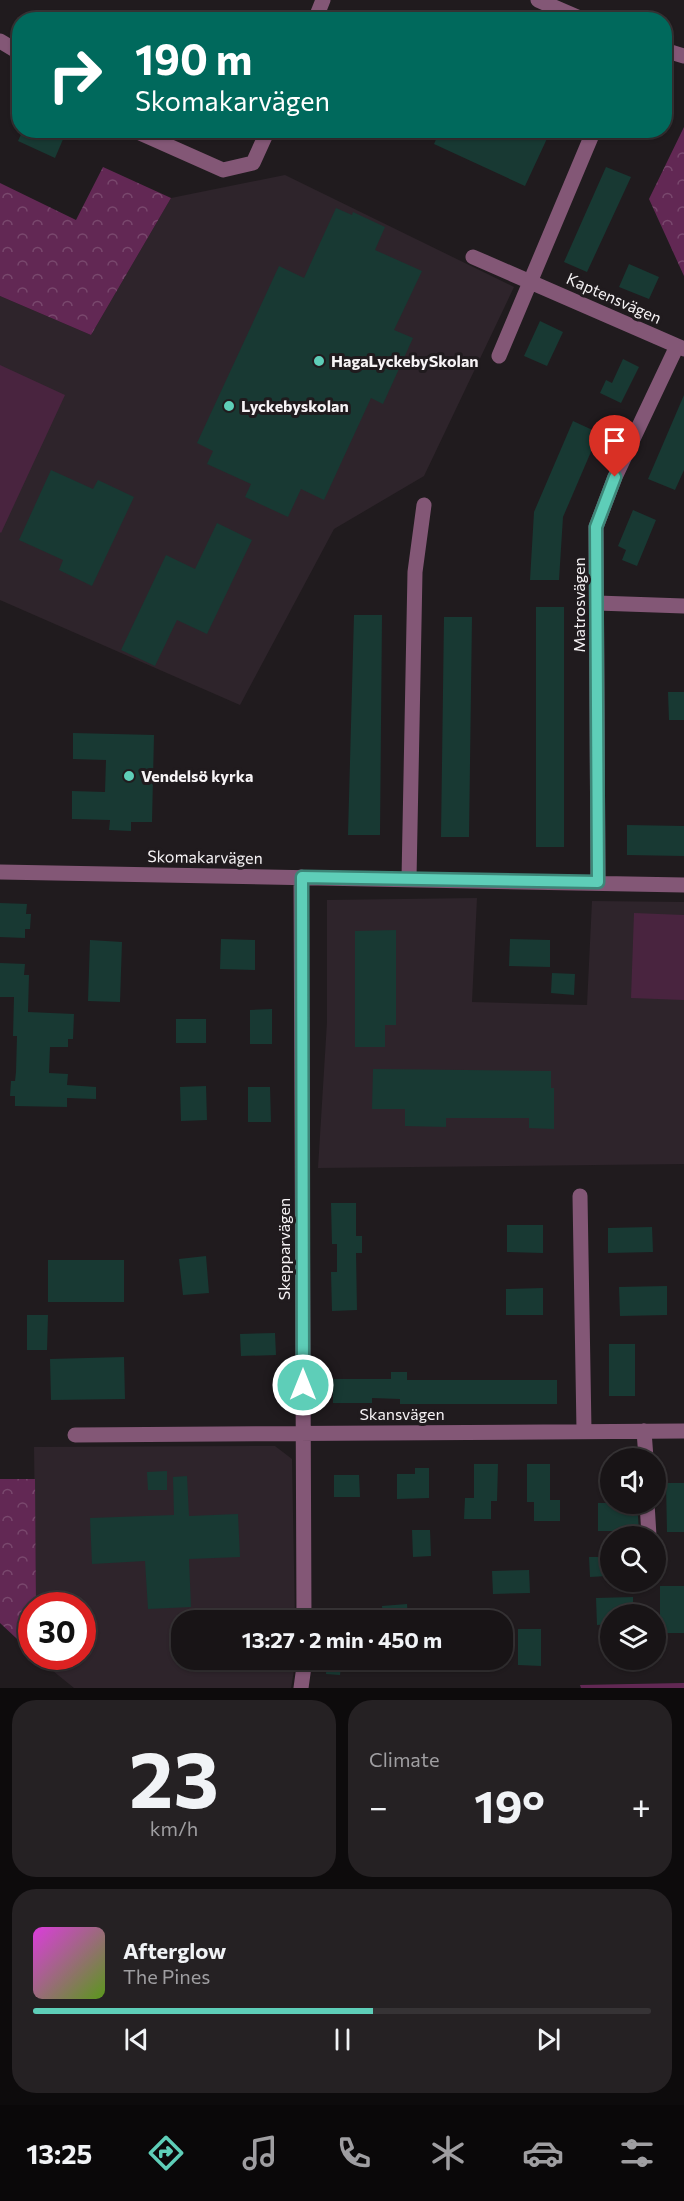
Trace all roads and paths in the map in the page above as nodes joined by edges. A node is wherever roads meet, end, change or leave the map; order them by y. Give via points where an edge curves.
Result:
1 (538, 0) edge
2 (566, 12) edge
3 (151, 138) edge
4 (264, 138) edge
5 (591, 138) edge
6 (473, 257) dead end
7 (530, 281) junction
8 (680, 347) edge
9 (499, 356) dead end
10 (424, 505) dead end
11 (597, 603) junction
12 (684, 606) edge
13 (0, 872) edge
14 (302, 877) junction
15 (410, 879) junction
16 (598, 882) junction
17 (684, 885) edge
18 (580, 1196) dead end
19 (584, 1430) junction
20 (645, 1431) junction
21 (684, 1431) edge
22 (303, 1432) junction
23 (75, 1435) dead end
24 (645, 1448) edge
25 (304, 1610) edge
26 (303, 1670) edge
27 (301, 1688) edge

1 - 2 street
3 - 4 street via 223,170 253,163
5 - 7 street
6 - 7 street, Kaptensvägen
7 - 8 street, Kaptensvägen
7 - 9 street
8 - 11 street, Matrosvägen via 615,477 596,527
10 - 15 street via 415,583
11 - 12 street
11 - 16 street, Matrosvägen
13 - 14 street, Skomakarvägen
14 - 15 street, Skomakarvägen
14 - 22 street, Skepparvägen
15 - 16 street, Skomakarvägen
16 - 17 street, Skomakarvägen
18 - 19 street
19 - 20 street, Skansvägen
19 - 22 street, Skansvägen
20 - 21 street, Skansvägen
20 - 24 street
22 - 23 street, Skansvägen
22 - 25 street, Skepparvägen
26 - 27 street

